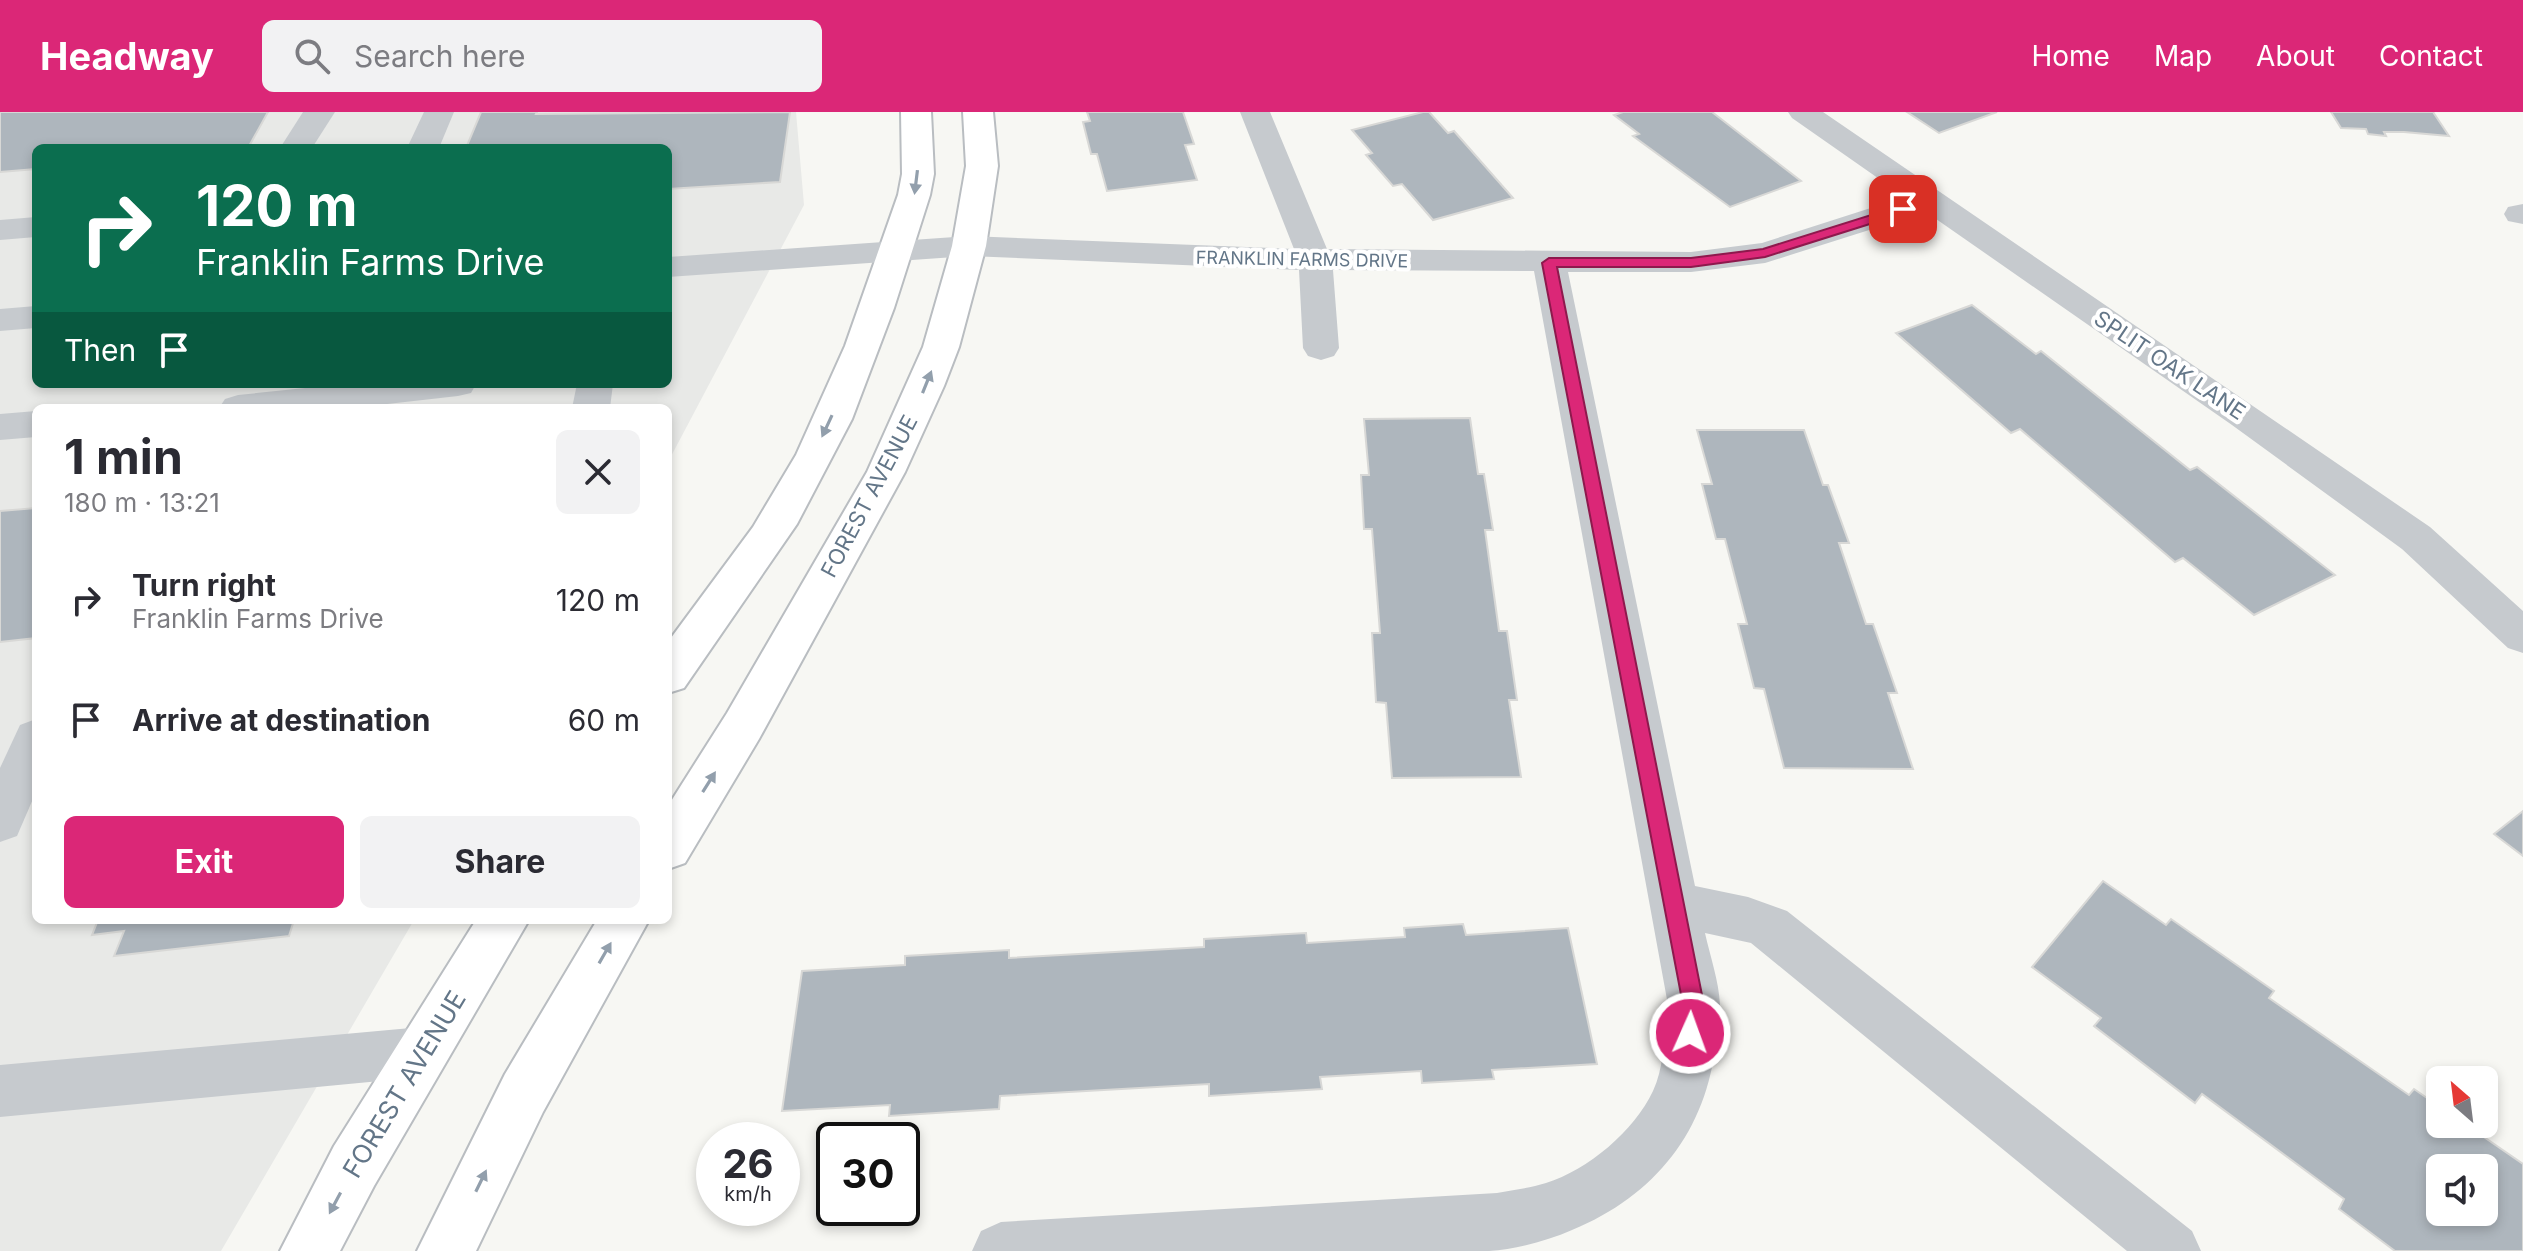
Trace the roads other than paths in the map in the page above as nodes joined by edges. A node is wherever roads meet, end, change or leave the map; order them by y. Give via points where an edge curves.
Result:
1 (320, 112) edge
2 (439, 112) edge
3 (916, 112) edge
4 (978, 112) edge
5 (1255, 112) edge
6 (1803, 112) edge
7 (298, 144) edge
8 (425, 144) edge
9 (1928, 200) junction
10 (32, 227) edge
11 (0, 230) edge
12 (969, 246) junction
13 (897, 249) junction
14 (1315, 260) junction
15 (1549, 263) junction
16 (672, 267) edge
17 (32, 317) edge
18 (0, 320) edge
19 (1321, 348) dead end
20 (421, 388) edge
21 (275, 404) edge
22 (32, 424) edge
23 (0, 427) edge
24 (2523, 636) edge
25 (672, 661) edge
26 (32, 728) edge
27 (0, 731) edge
28 (32, 747) edge
29 (0, 822) edge
30 (672, 841) edge
31 (1674, 904) junction
32 (502, 924) edge
33 (622, 924) edge
34 (422, 1052) junction
35 (0, 1091) edge
36 (309, 1251) edge
37 (446, 1251) edge
38 (1001, 1251) edge
39 (2172, 1251) edge

1 - 7 street
2 - 8 street
3 -> 13 main road via 918,174
4 - 12 main road, FOREST AVENUE via 982,166
5 - 14 street
6 - 9 street, SPLIT OAK LANE
9 - 15 street, FRANKLIN FARMS DRIVE via 1765,253 1691,262
9 - 24 street, SPLIT OAK LANE via 2416,538
10 - 11 street
12 - 13 street, FRANKLIN FARMS DRIVE
12 - 14 street, FRANKLIN FARMS DRIVE
30 -> 12 main road, FOREST AVENUE via 886,472 941,347
13 - 16 street, FRANKLIN FARMS DRIVE
13 -> 25 main road via 868,337 797,489 767,538
14 - 15 street, FRANKLIN FARMS DRIVE
14 - 19 street
15 - 31 street
17 - 18 street
20 - 21 street
22 - 23 street
26 - 27 street
28 - 29 street
31 - 38 street via 1694,1005 1682,1088 1662,1132 1596,1188 1547,1211 1497,1222
31 - 39 street via 1769,927
32 - 34 main road, FOREST AVENUE
37 -> 33 main road via 524,1093
34 - 35 street
34 -> 36 main road, FOREST AVENUE

